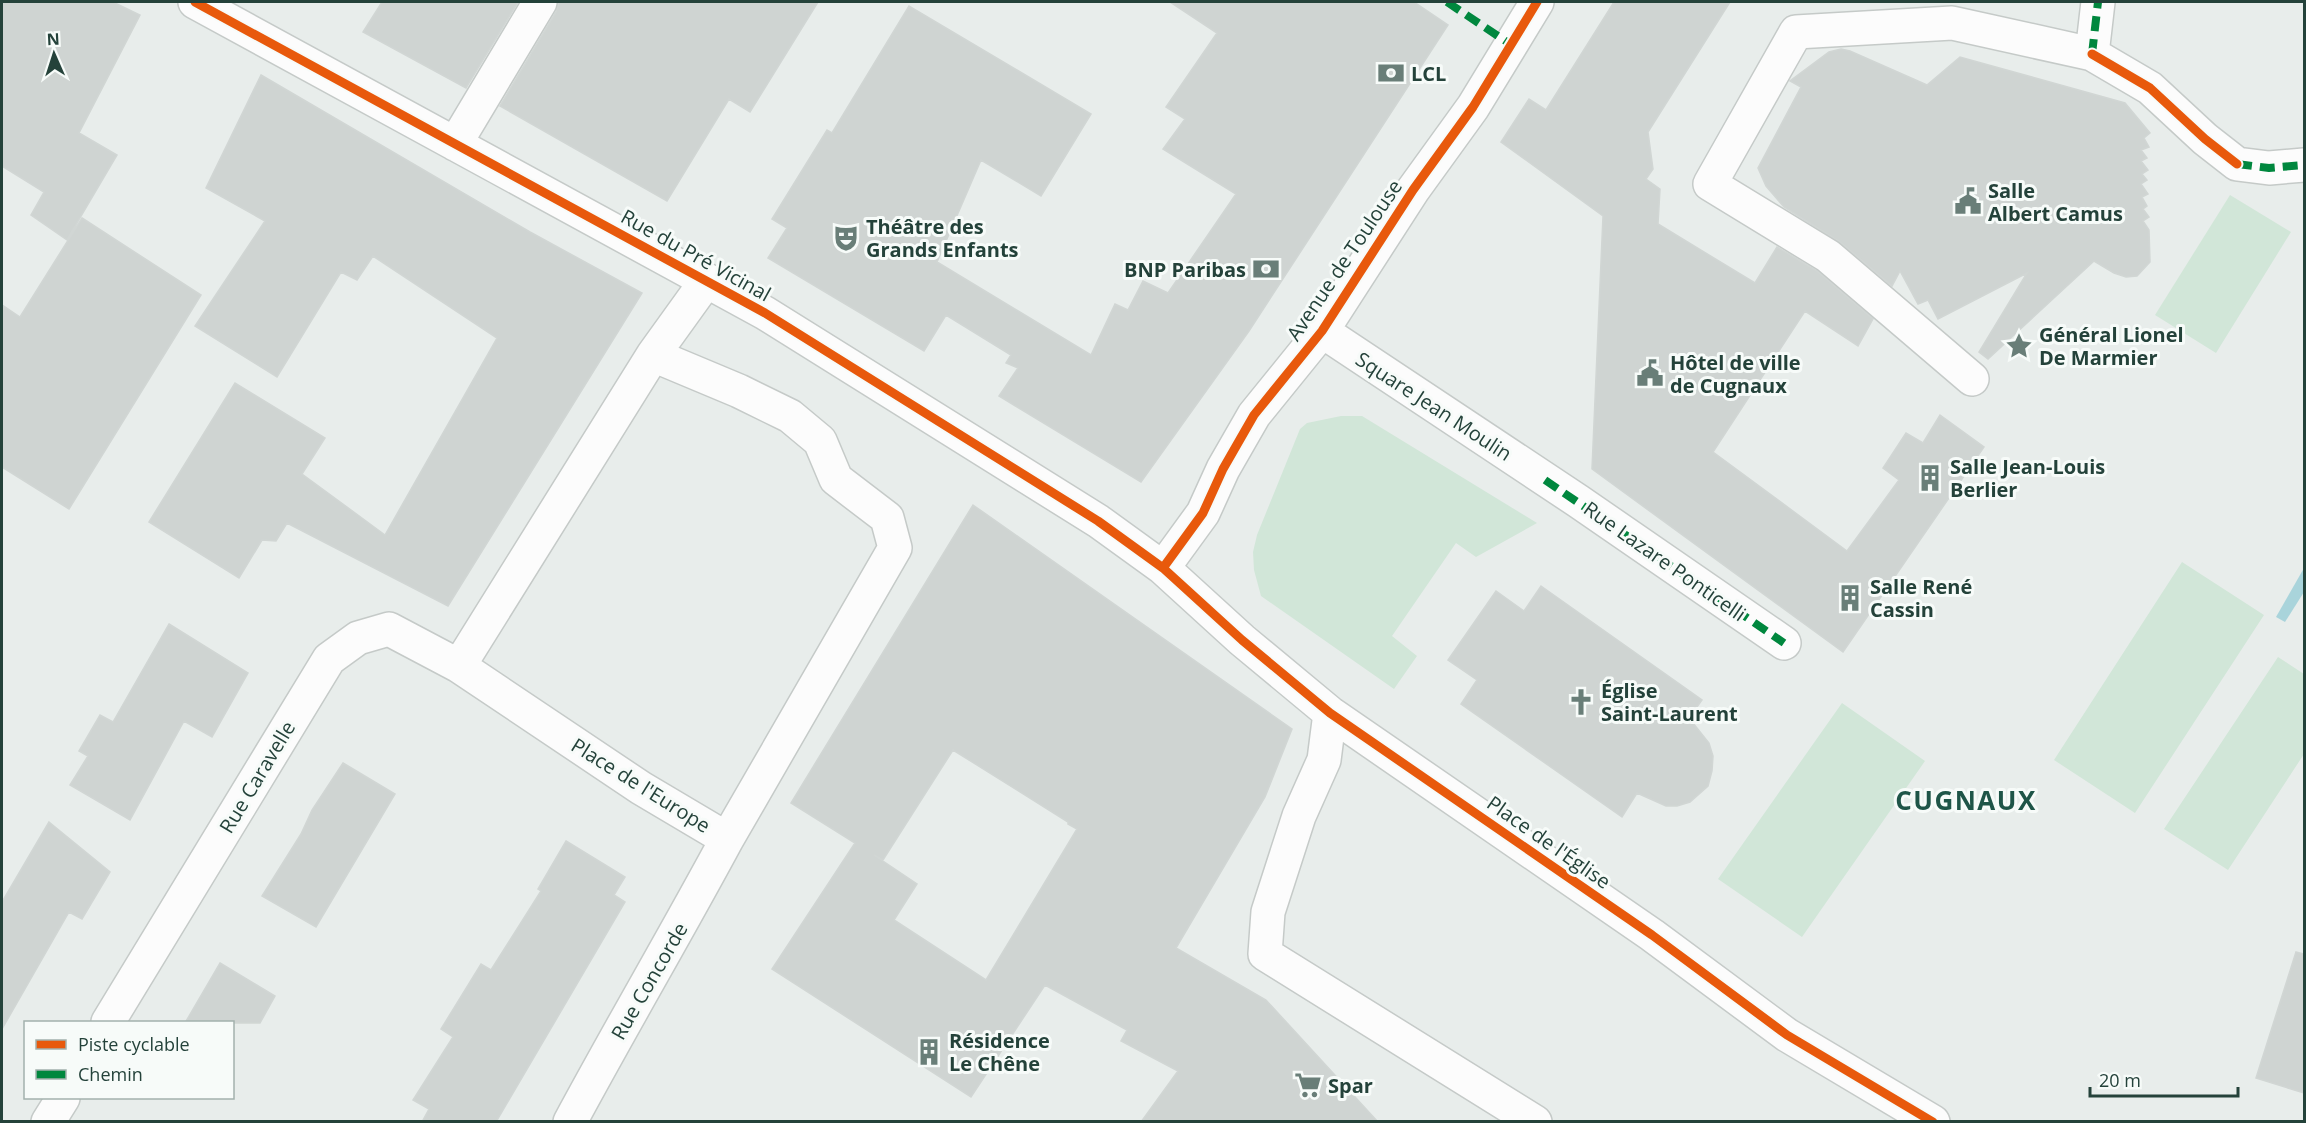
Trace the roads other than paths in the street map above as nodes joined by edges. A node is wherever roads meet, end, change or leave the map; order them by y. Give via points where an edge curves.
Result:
1 (195, 2) edge
2 (540, 2) edge
3 (1537, 2) edge
4 (2098, 2) edge
5 (2092, 54) junction
6 (455, 144) junction
7 (2304, 165) edge
8 (707, 280) junction
9 (1323, 332) junction
10 (653, 355) junction
11 (1972, 379) dead end
12 (1545, 480) joint
13 (1163, 568) junction
14 (1784, 643) dead end
15 (459, 666) junction
16 (1330, 713) junction
17 (727, 839) junction
18 (109, 1021) edge
19 (62, 1099) edge
20 (1525, 1120) edge
21 (48, 1122) edge
22 (570, 1122) edge
23 (1933, 1122) edge

1 - 6 street, Rue du Pré Vicinal
2 - 6 street
3 - 9 street, Avenue de Toulouse via 1473,107 1413,190
4 - 5 street
5 - 7 street via 2150,88 2237,164 2269,168
5 - 11 street via 1952,23 1796,32 1710,184 1828,256
6 - 8 street, Rue du Pré Vicinal
8 - 10 street
8 - 13 street, Rue du Pré Vicinal via 994,455
9 - 12 street, Square Jean Moulin
9 - 13 street, Avenue de Toulouse via 1254,414 1203,513
10 - 15 street
10 - 17 street, Place de l'Europe via 790,416 820,441 836,479 887,518 895,548
12 - 14 street, Rue Lazare Ponticelli
13 - 16 street, Place de l'Église
15 - 17 street, Place de l'Europe via 641,788
15 - 18 street, Rue Caravelle via 389,629 358,638 329,659
16 - 20 street via 1324,760 1299,816 1268,912 1265,954
16 - 23 street, Place de l'Église via 1652,935 1787,1035
17 - 22 street, Rue Concorde
19 - 21 street

